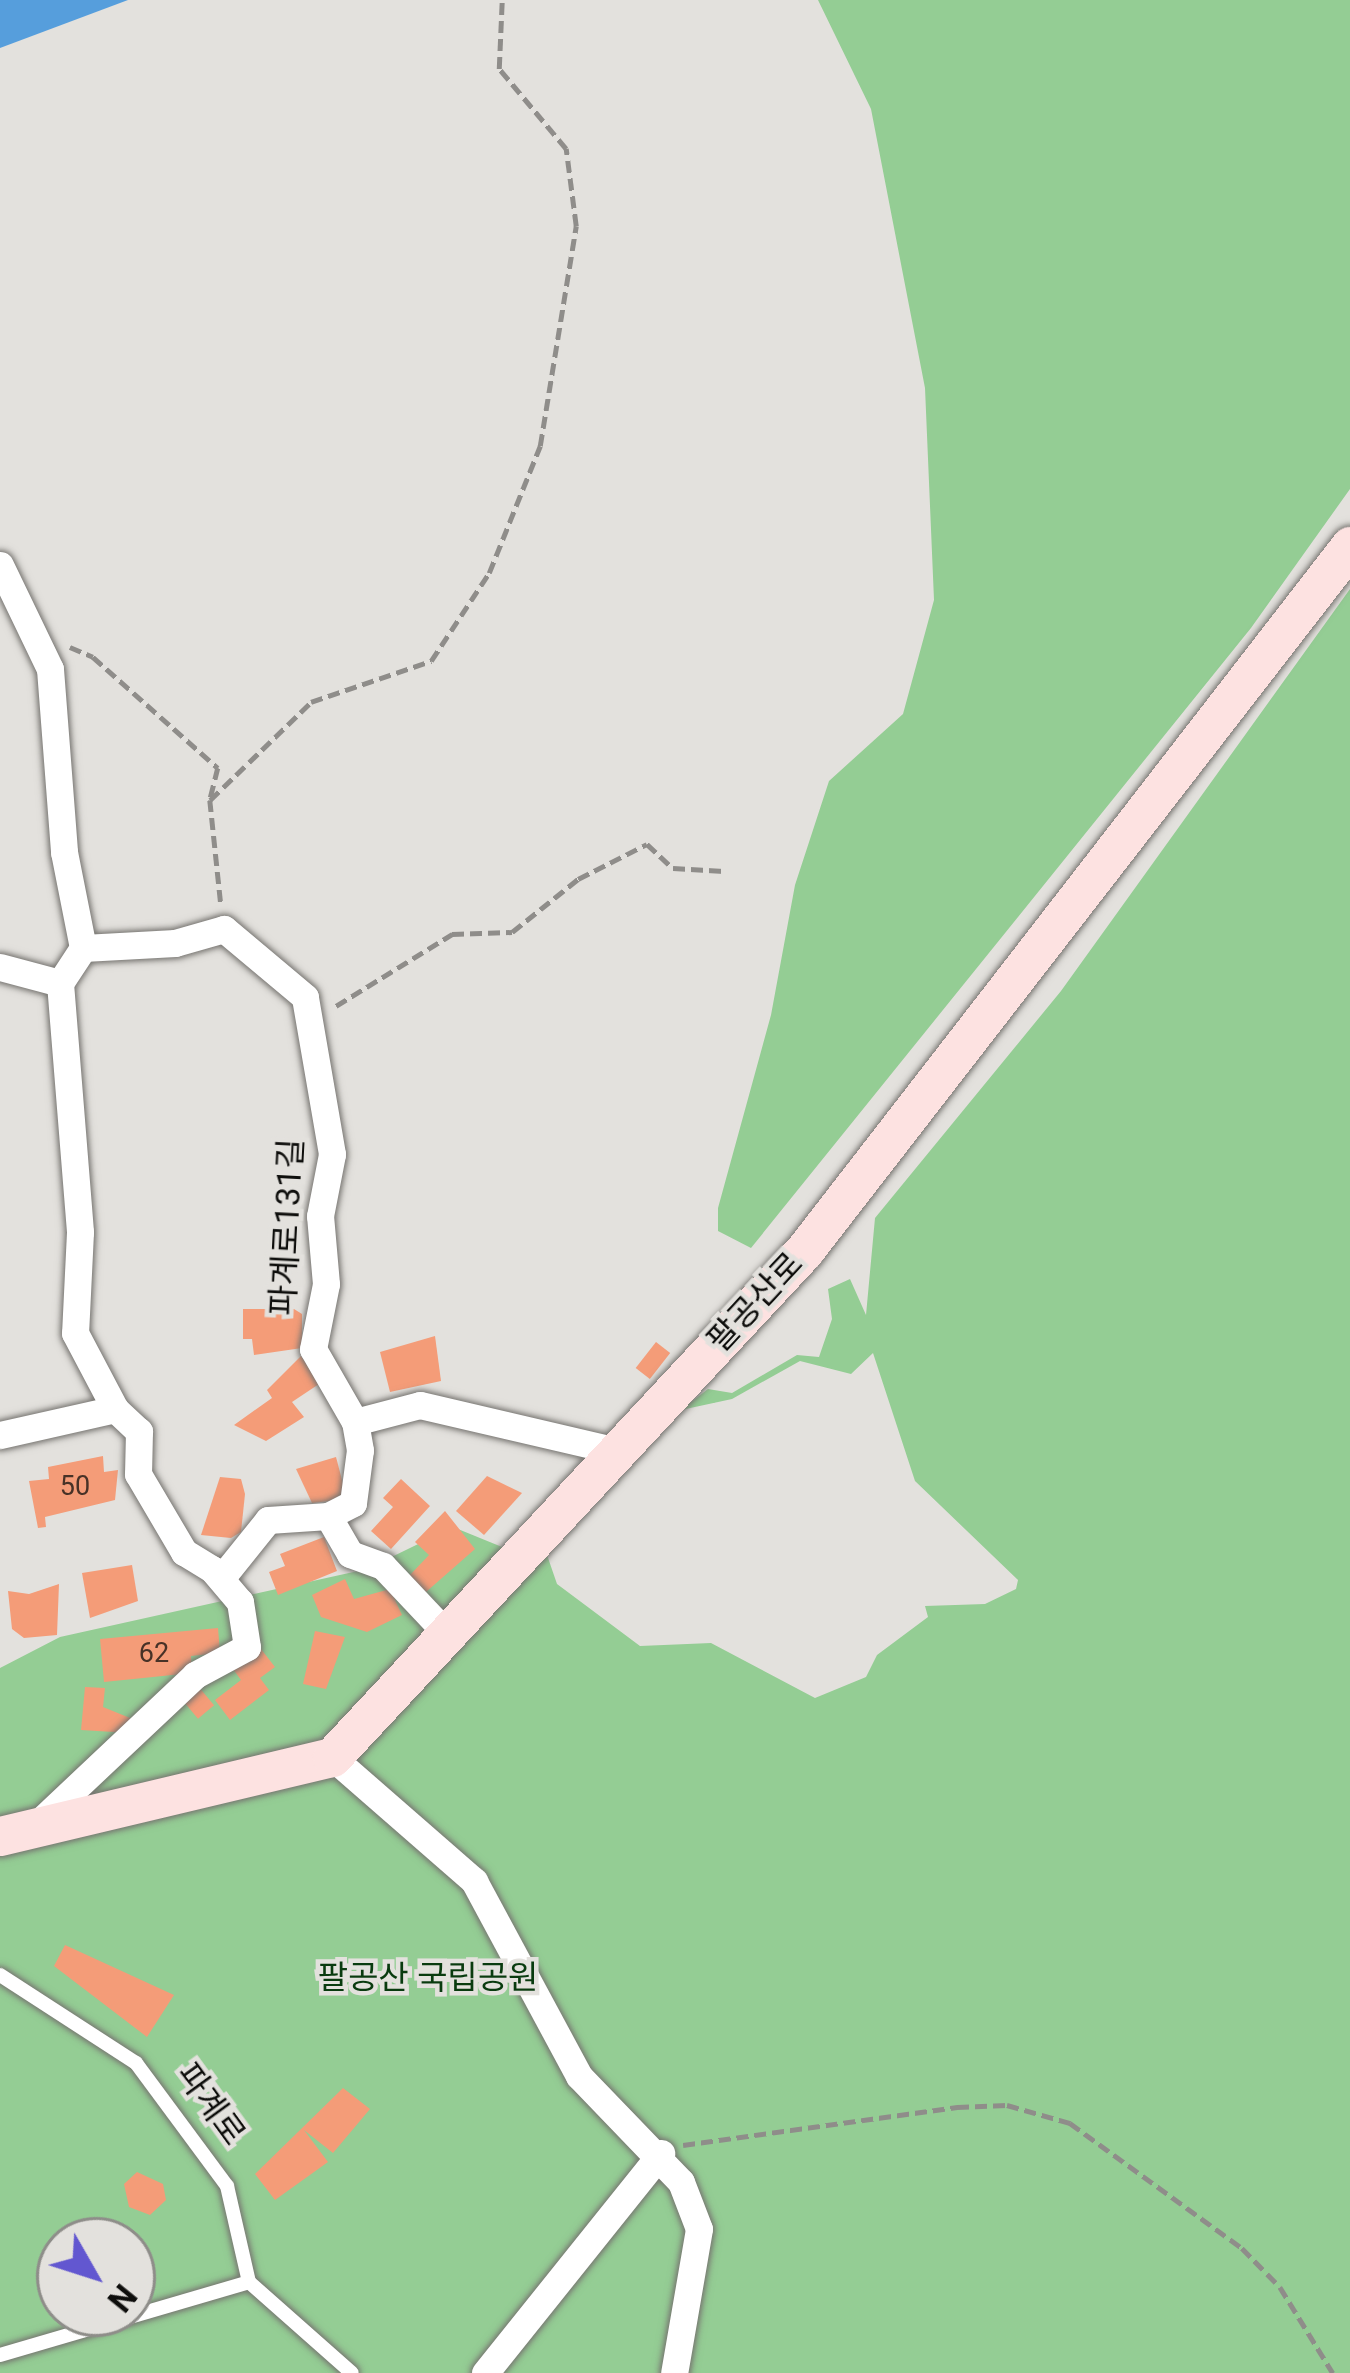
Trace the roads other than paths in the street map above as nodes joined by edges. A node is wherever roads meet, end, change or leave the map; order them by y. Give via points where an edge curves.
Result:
1 (1350, 546) edge
2 (0, 565) edge
3 (82, 948) junction
4 (0, 967) edge
5 (60, 983) junction
6 (115, 1408) junction
7 (355, 1422) junction
8 (0, 1436) edge
9 (617, 1451) junction
10 (328, 1516) junction
11 (212, 1569) junction
12 (447, 1634) junction
13 (332, 1757) junction
14 (16, 1833) edge
15 (0, 1975) edge
16 (661, 2153) junction
17 (249, 2282) junction
18 (0, 2356) edge
19 (352, 2373) edge
20 (485, 2373) edge
21 (674, 2373) edge

1 - 9 street, 팔공산로 via 804,1251
2 - 3 street via 50,669 64,851
3 - 5 street
3 - 7 street, 파계로131길 via 175,943 224,929 305,997 332,1154 320,1216 326,1284 314,1349
4 - 5 street
5 - 6 street via 80,1232 75,1334
6 - 8 street
6 - 11 street via 139,1431 138,1474 184,1552
7 - 9 street via 420,1405
7 - 10 street via 353,1503
9 - 12 street, 팔공산로
10 - 11 street via 268,1520 223,1576
10 - 12 street via 350,1555 383,1566
11 - 14 street via 240,1602 247,1647 195,1675
12 - 13 street, 팔공산로
13 - 14 street
13 - 16 street via 474,1881 579,2075
15 - 17 lane, 파계로 via 136,2062 226,2186
16 - 20 street
16 - 21 street via 699,2229
17 - 18 lane
17 - 19 lane

